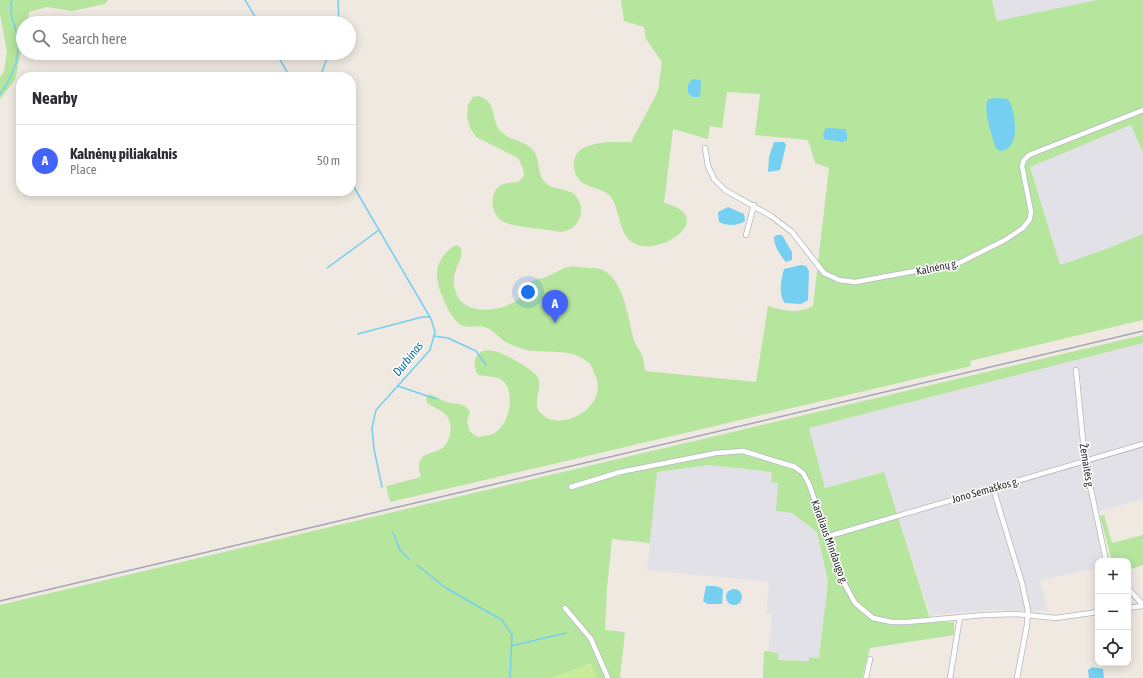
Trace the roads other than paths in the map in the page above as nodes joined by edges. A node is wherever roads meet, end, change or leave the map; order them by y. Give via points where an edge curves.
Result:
1 (1143, 110) edge
2 (705, 148) dead end
3 (754, 205) junction
4 (746, 235) dead end
5 (1076, 370) dead end
6 (1143, 444) edge
7 (1085, 461) junction
8 (571, 488) dead end
9 (993, 488) junction
10 (826, 537) junction
11 (1105, 558) edge
12 (1131, 591) edge
13 (1143, 605) edge
14 (1131, 607) edge
15 (565, 608) dead end
16 (1095, 612) edge
17 (1028, 616) junction
18 (960, 617) junction
19 (870, 659) dead end
20 (608, 678) edge
21 (866, 678) edge
22 (950, 678) edge
23 (1017, 678) edge

1 - 3 street, Kalnėnų g. via 1029,155 1022,166 1031,212 1030,219 1023,228 1005,240 959,263 861,282 839,280 824,273 792,232
2 - 3 street, Kalnėnų g. via 708,166 714,179 725,190
3 - 4 street
5 - 7 street, Žemaitės g.
6 - 7 street, Jono Semaškos g.
7 - 9 street, Jono Semaškos g.
7 - 11 street, Žemaitės g.
8 - 10 street, Karaliaus Mindaugo g. via 620,472 716,453 743,451 787,463 803,473
9 - 10 street, Jono Semaškos g.
9 - 17 street via 1022,583
10 - 18 street, Karaliaus Mindaugo g. via 851,596 869,615 880,620 907,622
12 - 13 street
13 - 14 street
15 - 20 street via 591,640
16 - 17 street, Karaliaus Mindaugo g. via 1056,618
17 - 18 street, Karaliaus Mindaugo g. via 1016,614
17 - 23 street
18 - 22 street
19 - 21 street

